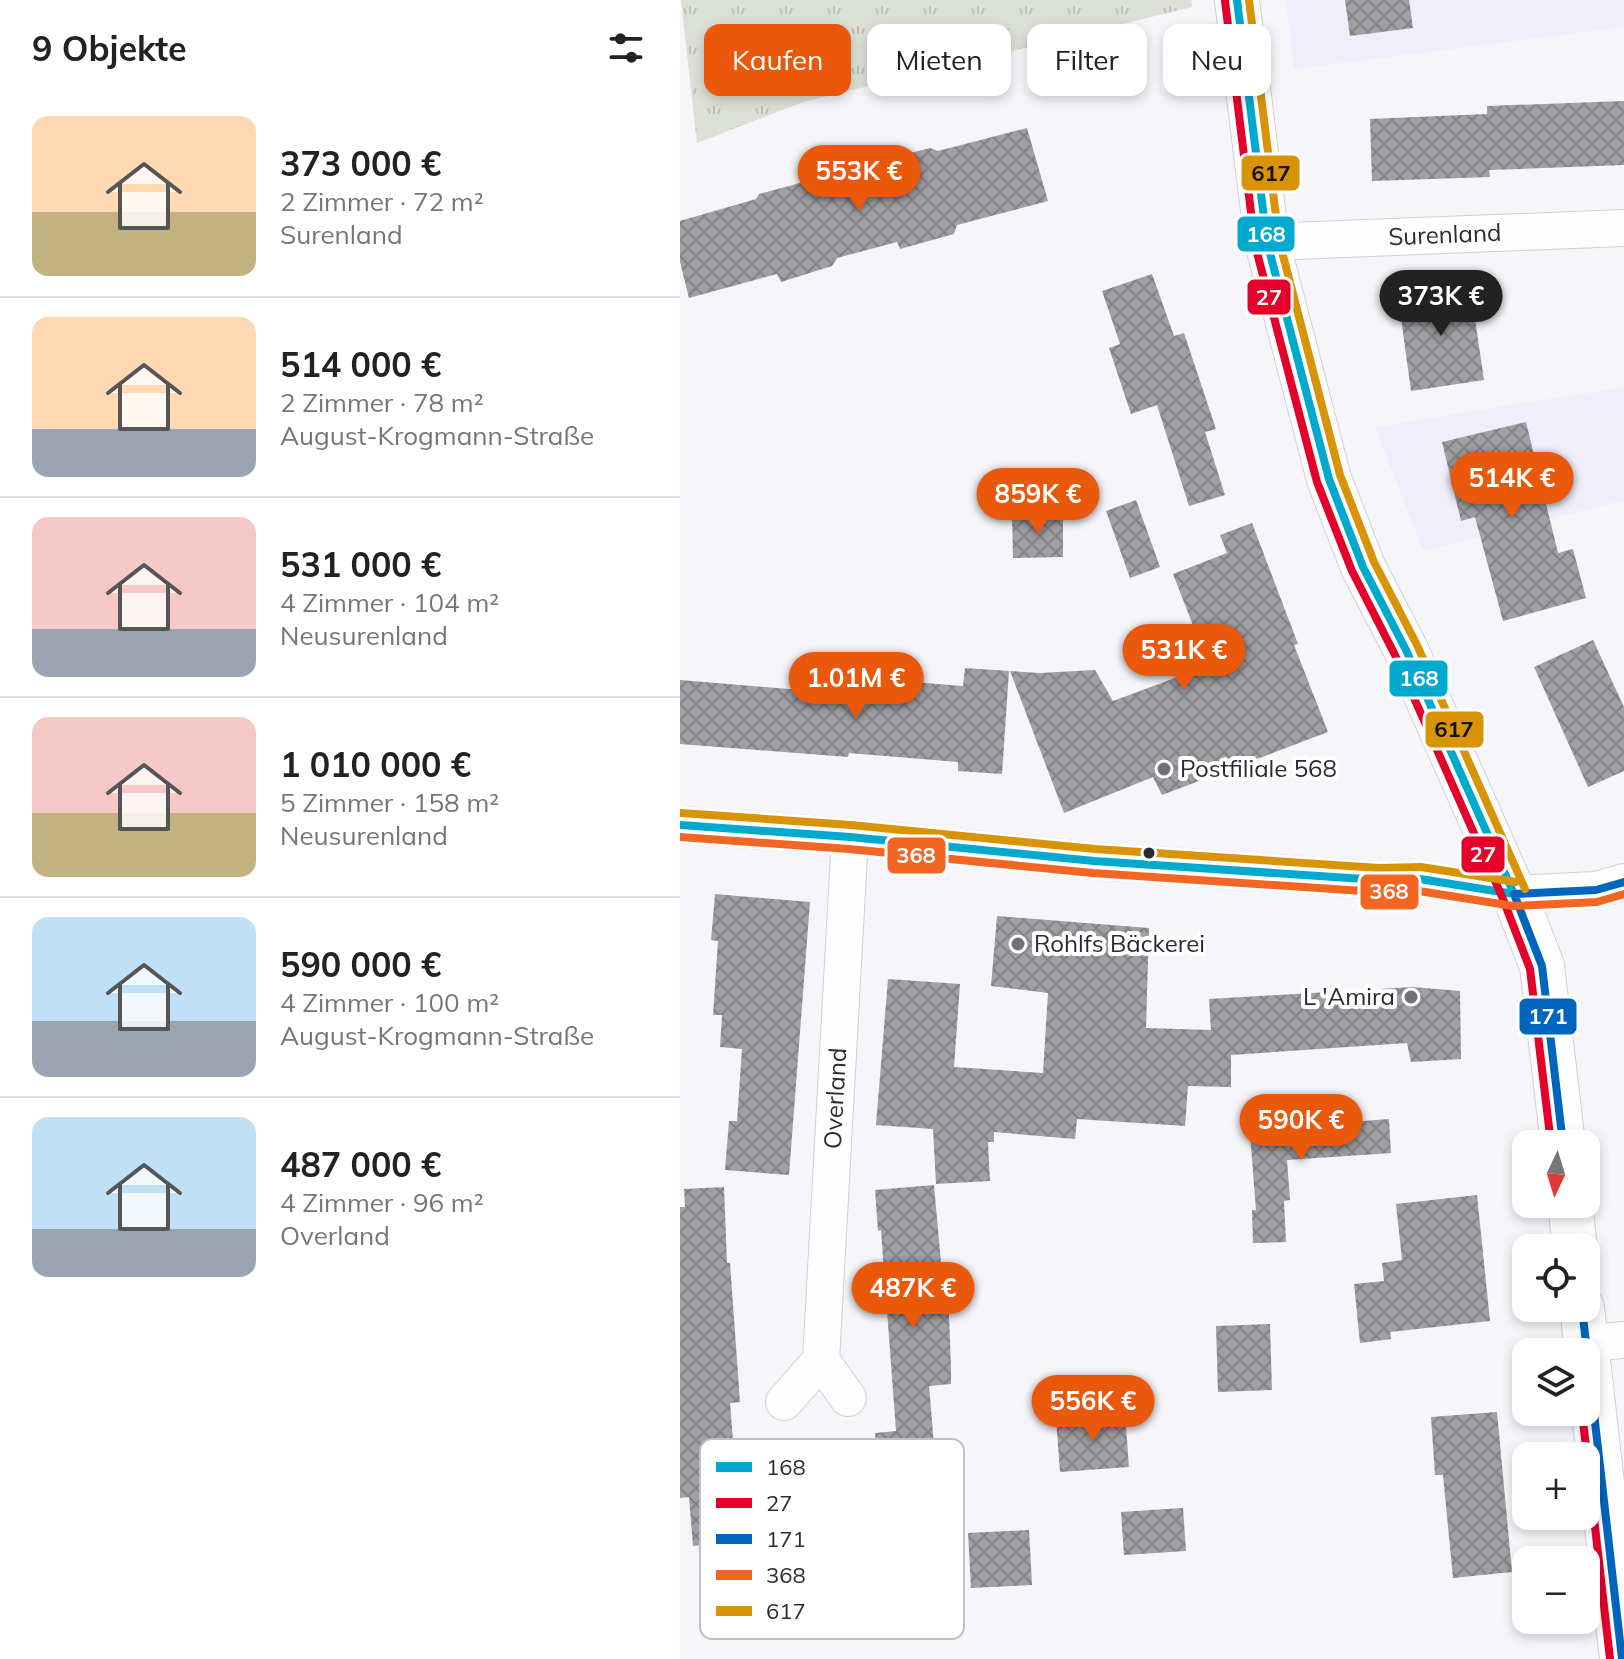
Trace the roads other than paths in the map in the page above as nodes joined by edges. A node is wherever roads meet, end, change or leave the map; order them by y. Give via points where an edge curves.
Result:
1 (1237, 0) edge
2 (1624, 228) edge
3 (1267, 242) junction
4 (680, 825) edge
5 (850, 837) junction
6 (1624, 882) edge
7 (1514, 894) junction
8 (1561, 1130) edge
9 (1598, 1330) edge
10 (821, 1360) junction
11 (848, 1398) dead end
12 (784, 1402) dead end
13 (1622, 1659) edge

1 - 3 main road
2 - 3 street, Surenland
3 - 7 main road via 1329,479 1363,567 1406,650
4 - 5 street
5 - 7 street via 1094,861 1420,879
5 - 10 street, Overland
6 - 7 street via 1596,890
7 - 8 main road via 1542,966
9 - 13 main road
10 - 11 street
10 - 12 street

